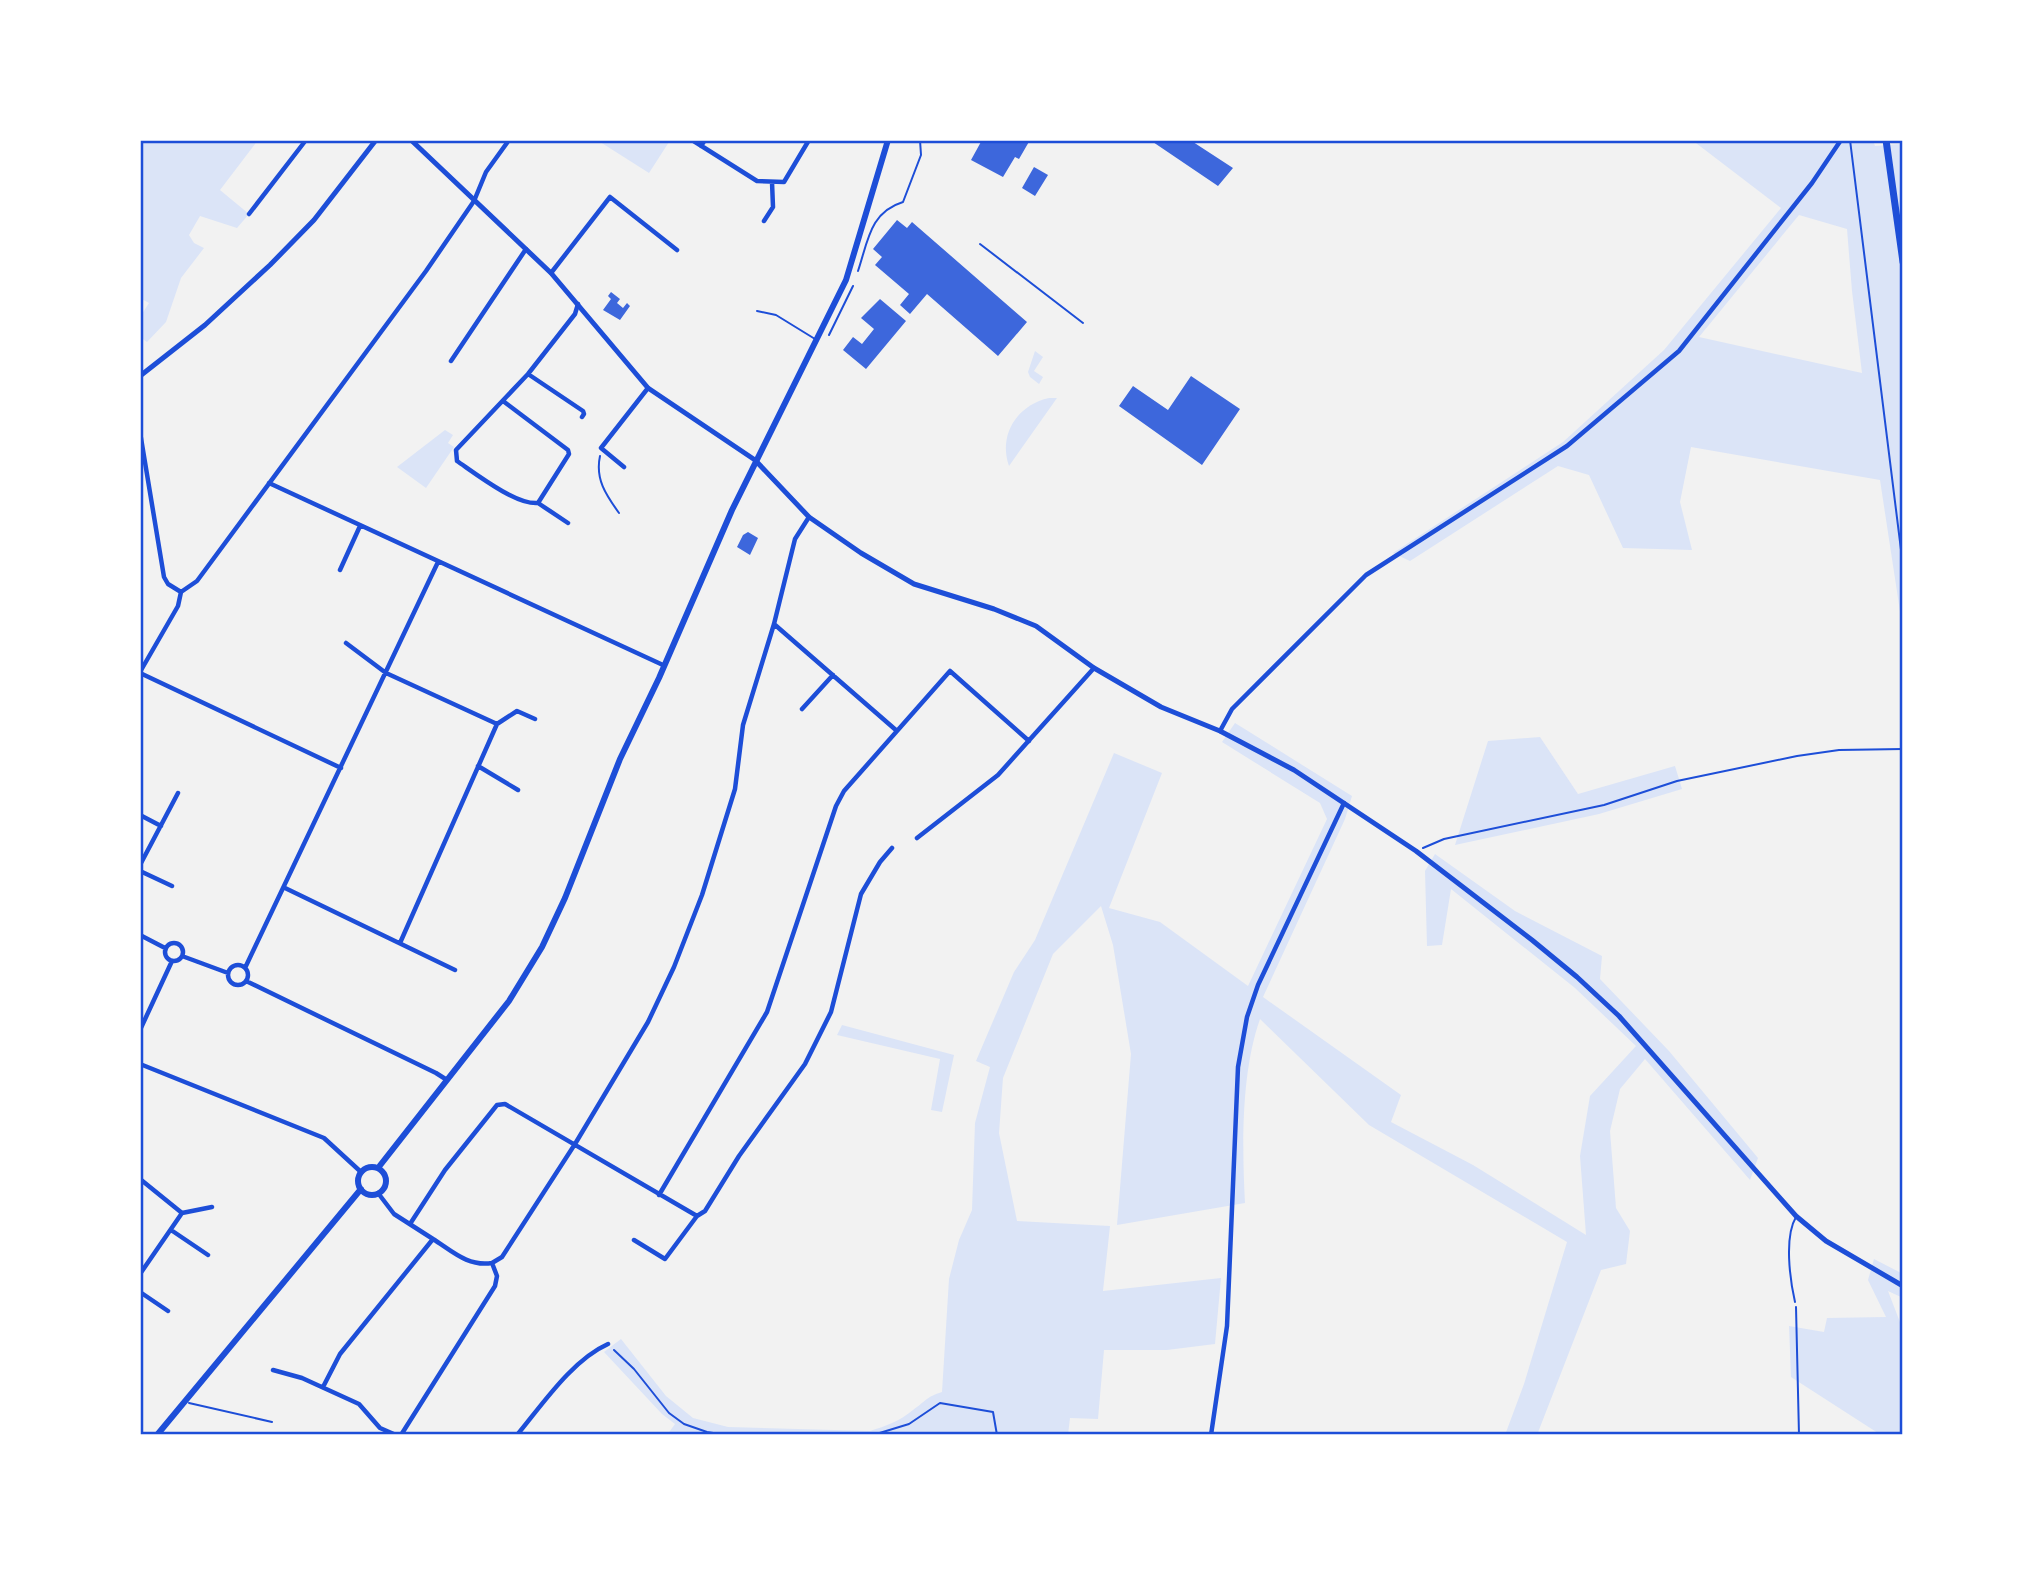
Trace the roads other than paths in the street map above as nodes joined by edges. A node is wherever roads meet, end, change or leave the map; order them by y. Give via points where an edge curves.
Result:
1 (306, 140) edge
2 (376, 140) edge
3 (411, 140) edge
4 (509, 140) edge
5 (692, 140) edge
6 (705, 140) edge
7 (809, 140) edge
8 (1841, 140) edge
9 (1887, 140) edge
10 (885, 141) edge
11 (701, 146) junction
12 (772, 181) junction
13 (474, 201) junction
14 (249, 214) dead end
15 (764, 221) dead end
16 (980, 244) dead end
17 (526, 249) junction
18 (677, 250) dead end
19 (1903, 262) edge
20 (551, 273) junction
21 (578, 304) junction
22 (757, 311) dead end
23 (1083, 323) dead end
24 (816, 339) junction
25 (452, 361) dead end
26 (528, 374) junction
27 (140, 376) edge
28 (648, 388) junction
29 (503, 401) junction
30 (583, 417) dead end
31 (140, 432) edge
32 (755, 460) junction
33 (624, 467) dead end
34 (269, 483) junction
35 (538, 503) junction
36 (809, 517) junction
37 (568, 523) dead end
38 (360, 526) junction
39 (438, 562) junction
40 (340, 570) dead end
41 (181, 592) junction
42 (774, 624) junction
43 (346, 643) dead end
44 (663, 665) junction
45 (1094, 668) junction
46 (140, 672) edge
47 (386, 673) junction
48 (833, 675) junction
49 (802, 709) dead end
50 (535, 719) dead end
51 (497, 724) junction
52 (897, 731) junction
53 (1220, 731) junction
54 (1029, 741) junction
55 (478, 766) junction
56 (341, 768) junction
57 (518, 790) dead end
58 (178, 793) dead end
59 (1344, 803) junction
60 (140, 815) edge
61 (161, 826) junction
62 (917, 838) dead end
63 (892, 848) dead end
64 (140, 868) edge
65 (172, 886) dead end
66 (285, 888) junction
67 (140, 936) edge
68 (400, 943) junction
69 (165, 948) junction
70 (182, 956) junction
71 (172, 961) junction
72 (245, 968) junction
73 (455, 970) dead end
74 (228, 973) junction
75 (246, 981) junction
76 (140, 1030) edge
77 (140, 1064) edge
78 (447, 1080) junction
79 (575, 1144) junction
80 (378, 1168) junction
81 (361, 1172) junction
82 (140, 1180) edge
83 (361, 1189) junction
84 (378, 1193) junction
85 (659, 1195) junction
86 (212, 1207) dead end
87 (183, 1213) junction
88 (697, 1216) junction
89 (1797, 1216) junction
90 (410, 1224) junction
91 (170, 1230) junction
92 (433, 1239) junction
93 (634, 1240) dead end
94 (208, 1255) dead end
95 (492, 1264) junction
96 (140, 1274) edge
97 (1903, 1286) edge
98 (140, 1292) edge
99 (1795, 1302) road end
100 (168, 1311) dead end
101 (608, 1345) road end
102 (273, 1370) dead end
103 (323, 1387) junction
104 (184, 1402) junction
105 (272, 1422) dead end
106 (157, 1435) edge
107 (398, 1435) edge
108 (517, 1435) edge
109 (1211, 1435) edge

1 - 14 street
2 - 27 street via 314,220 270,265
3 - 13 street
4 - 13 street via 486,172
5 - 11 street
6 - 11 street
7 - 12 street via 785,182
8 - 53 street via 1679,351 1567,446 1366,575 1232,709
9 - 19 highway
10 - 24 main road via 846,280
11 - 12 street via 757,181
12 - 15 street via 773,206
13 - 17 street
13 - 34 street
16 - 23 lane
17 - 20 street
17 - 25 street
18 - 20 street via 610,197
20 - 21 street
21 - 26 street
21 - 28 street
22 - 24 lane via 776,315
24 - 32 main road
26 - 29 street
26 - 30 street via 583,411
28 - 32 street
28 - 33 street via 601,448
29 - 35 street via 568,450 569,457
29 - 35 street via 456,450 457,461 494,486 530,504
31 - 41 street via 164,577
32 - 36 street
32 - 44 main road
34 - 38 street
34 - 41 street via 194,585
35 - 37 street
36 - 42 street via 794,539
36 - 45 street via 914,584 1037,626
38 - 39 street
38 - 40 street
39 - 44 street
39 - 47 street
41 - 46 street via 178,606
42 - 48 street
42 - 79 street via 743,725 735,789 684,943 648,1022
43 - 47 street
44 - 78 main road via 542,947 509,1001
45 - 53 street via 1160,708
45 - 54 street
46 - 56 street
47 - 51 street
47 - 56 street
48 - 49 street
48 - 52 street
50 - 51 street via 517,711
51 - 55 street
52 - 54 street via 950,671
52 - 85 street via 836,806 767,1012
53 - 59 street
54 - 62 street via 998,775
55 - 57 street
55 - 68 street
56 - 66 street
58 - 61 street
59 - 89 street via 1416,851 1559,962 1619,1016
59 - 109 street via 1247,1017 1238,1068 1227,1326
60 - 61 street
61 - 64 street
63 - 88 street via 861,894 831,1012 805,1064 705,1211
64 - 65 street
66 - 68 street
66 - 72 street
67 - 69 street
68 - 73 street
69 - 70 street via 178,944
69 - 71 street
70 - 71 street
70 - 74 street
71 - 76 street
72 - 74 street via 235,966
72 - 75 street
74 - 75 street via 233,984
75 - 78 street
77 - 81 street via 324,1138
78 - 80 main road
79 - 85 street
79 - 90 street via 505,1104 498,1105 445,1170
79 - 95 street via 502,1256
80 - 81 main road
80 - 84 main road via 385,1183
81 - 83 main road
82 - 87 street
83 - 84 main road
83 - 104 main road
84 - 90 street via 394,1214
85 - 88 street
86 - 87 street
87 - 91 street
88 - 93 street via 665,1259
89 - 97 street via 1826,1241
89 - 99 lane via 1789,1238
90 - 92 street
91 - 94 street
91 - 96 street
92 - 95 street via 469,1263
92 - 103 street via 340,1354
95 - 107 street via 495,1286
98 - 100 street
101 - 108 street via 592,1351
102 - 103 street
103 - 107 street via 359,1404 380,1428
104 - 105 lane
104 - 106 main road

